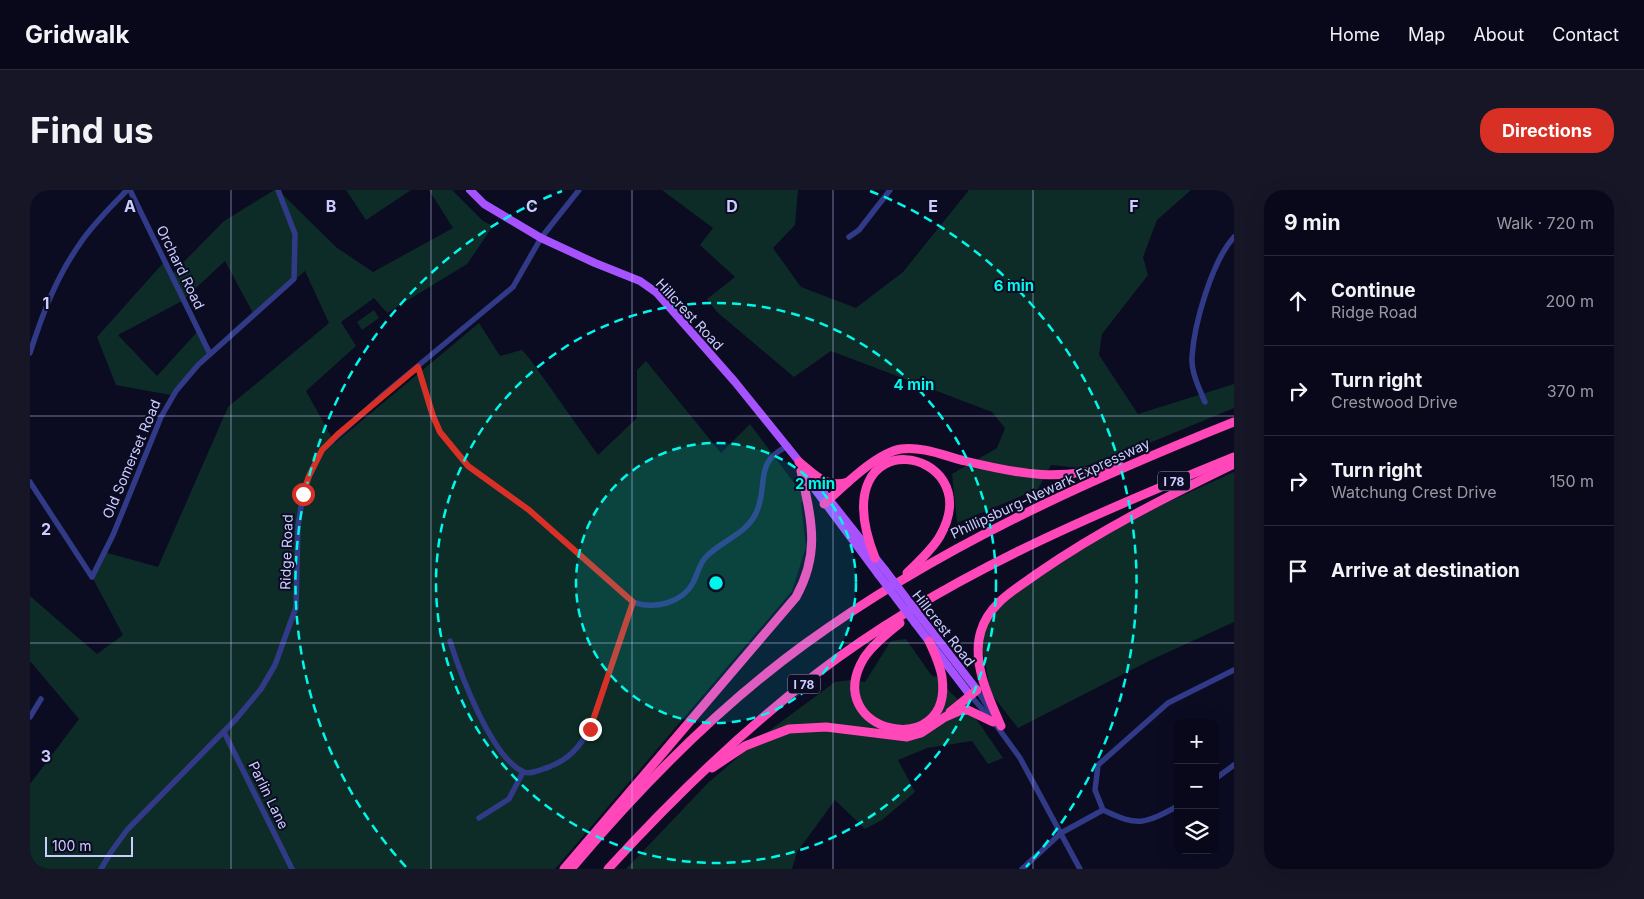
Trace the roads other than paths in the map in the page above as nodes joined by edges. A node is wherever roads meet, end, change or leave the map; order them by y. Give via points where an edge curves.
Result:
1 (128, 190) edge
2 (278, 190) edge
3 (470, 190) edge
4 (579, 190) edge
5 (890, 190) edge
6 (849, 237) dead end
7 (541, 238) junction
8 (1234, 238) edge
9 (30, 353) edge
10 (210, 354) junction
11 (418, 367) junction
12 (1205, 402) dead end
13 (1234, 422) edge
14 (786, 447) junction
15 (1148, 456) junction
16 (1234, 457) edge
17 (798, 462) junction
18 (1234, 464) edge
19 (801, 471) junction
20 (850, 481) junction
21 (30, 482) edge
22 (827, 501) junction
23 (875, 558) junction
24 (881, 572) junction
25 (899, 582) junction
26 (633, 602) junction
27 (923, 603) junction
28 (918, 621) junction
29 (929, 640) junction
30 (450, 641) dead end
31 (1234, 670) edge
32 (973, 693) junction
33 (41, 699) dead end
34 (30, 717) edge
35 (945, 717) junction
36 (999, 727) junction
37 (224, 732) junction
38 (1234, 765) edge
39 (524, 772) junction
40 (1219, 776) edge
41 (695, 779) junction
42 (1174, 808) edge
43 (1103, 810) junction
44 (479, 818) dead end
45 (1062, 833) junction
46 (101, 869) edge
47 (292, 869) edge
48 (564, 869) edge
49 (571, 869) edge
50 (608, 869) edge
51 (1022, 869) edge
52 (1080, 869) edge

1 - 9 street via 93,226 69,260 43,312
1 - 10 street, Orchard Road
2 - 10 street, Old Somerset Road via 295,234 294,279
3 - 7 main road, Hillcrest Road via 484,204
4 - 7 street, Ridge Road
5 - 6 street via 859,230
7 - 11 street, Ridge Road via 513,287
7 - 14 main road, Hillcrest Road via 640,281 657,293 735,382
8 - 12 street via 1220,254 1212,273 1192,358
10 - 21 street, Old Somerset Road via 185,378 168,402 113,535 92,576
11 - 26 street via 440,432 468,466 529,510
11 - 37 street, Ridge Road via 338,434 316,459 300,508 297,597 288,634 261,688
13 - 15 highway, Phillipsburg-Newark Expressway / I 78
14 - 17 main road, Hillcrest Road
14 - 19 main road, Hillcrest Road
14 - 26 street via 767,461 753,519 705,558 682,597 663,605
15 - 20 highway via 1088,473 1054,476 1028,475 931,452 901,449 878,460
15 - 25 highway, Phillipsburg-Newark Expressway / I 78 via 965,542
16 - 27 highway, I 78 via 1079,522 980,570
17 - 20 highway via 822,482 840,484
17 - 22 main road, Hillcrest Road
18 - 36 highway via 1100,532 1004,597 989,613 980,632 978,652
19 - 22 main road, Hillcrest Road
19 - 48 highway via 811,517 813,548 808,573 796,597
20 - 22 highway
22 - 23 main road, Hillcrest Road
22 - 24 main road, Hillcrest Road
23 - 24 main road, Hillcrest Road
23 - 25 highway via 866,536 862,506 870,480 878,469 895,460 925,463 944,483 948,512 935,544
24 - 28 main road, Hillcrest Road, bridge
25 - 49 highway, Phillipsburg-Newark Expressway / I 78 via 803,645 740,697 650,781
26 - 39 street via 590,729 581,743 560,763
27 - 29 highway via 882,638 864,658 858,674 856,688 861,706 879,725 898,731 908,730 927,721 940,704 942,676
27 - 41 highway, I 78 via 817,673 753,725
28 - 29 main road, Hillcrest Road
28 - 32 main road, Hillcrest Road
29 - 32 main road, Hillcrest Road
30 - 39 street via 492,739 505,758
31 - 43 street via 1168,703 1098,765 1095,790
32 - 35 highway
32 - 36 street, Hillcrest Road
33 - 34 street
35 - 36 highway via 968,710
35 - 41 highway via 921,733 907,737 826,727 789,730 745,746
36 - 45 street, Hillcrest Road
37 - 46 street, Ridge Road via 127,830
37 - 47 street, Parlin Lane
38 - 40 street
39 - 44 street via 509,799
41 - 50 highway, I 78
42 - 43 street via 1148,822 1127,821
43 - 45 street
45 - 51 street
45 - 52 street, Hillcrest Road

